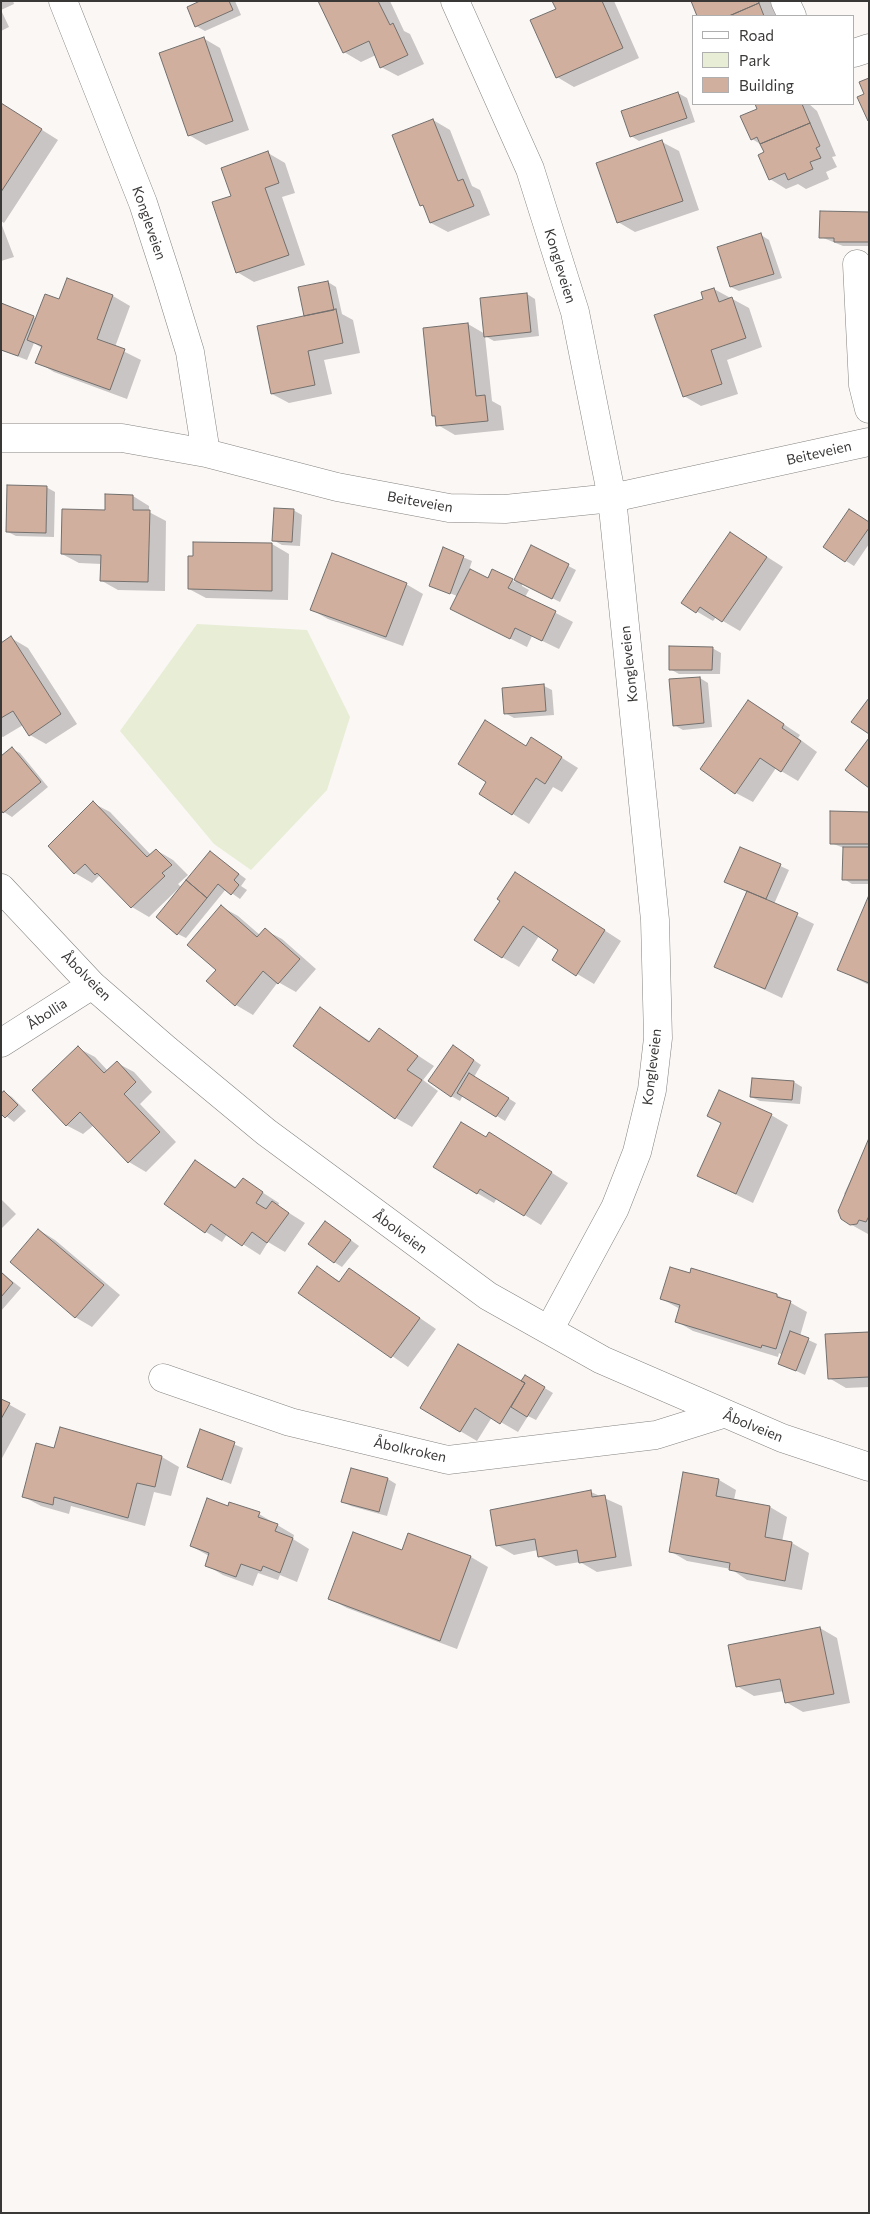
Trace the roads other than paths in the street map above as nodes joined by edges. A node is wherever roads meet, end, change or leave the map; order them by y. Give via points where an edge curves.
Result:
1 (63, 1) edge
2 (455, 1) edge
3 (785, 1) edge
4 (792, 15) edge
5 (869, 48) edge
6 (855, 53) edge
7 (857, 264) dead end
8 (869, 409) edge
9 (1, 438) edge
10 (869, 442) edge
11 (206, 453) junction
12 (612, 498) junction
13 (1, 888) edge
14 (92, 984) junction
15 (1, 1043) edge
16 (549, 1330) junction
17 (163, 1378) dead end
18 (723, 1414) junction
19 (869, 1467) edge

1 - 11 street, Kongleveien via 143,203 168,280 190,352
2 - 12 street, Kongleveien via 533,178 575,312
3 - 4 street
5 - 6 street
7 - 8 street via 863,385
9 - 11 street, Beiteveien via 122,438
10 - 12 street, Beiteveien
11 - 12 street, Beiteveien via 338,487 449,508 505,509
12 - 16 street, Kongleveien via 655,920 658,1038 652,1090 637,1152 615,1208
13 - 14 street, Åbolveien
14 - 15 street, Åbollia
14 - 16 street, Åbolveien via 266,1132 488,1296
16 - 18 street, Åbolveien via 602,1360
17 - 18 street, Åbolkroken via 290,1422 448,1460 656,1435
18 - 19 street, Åbolveien

